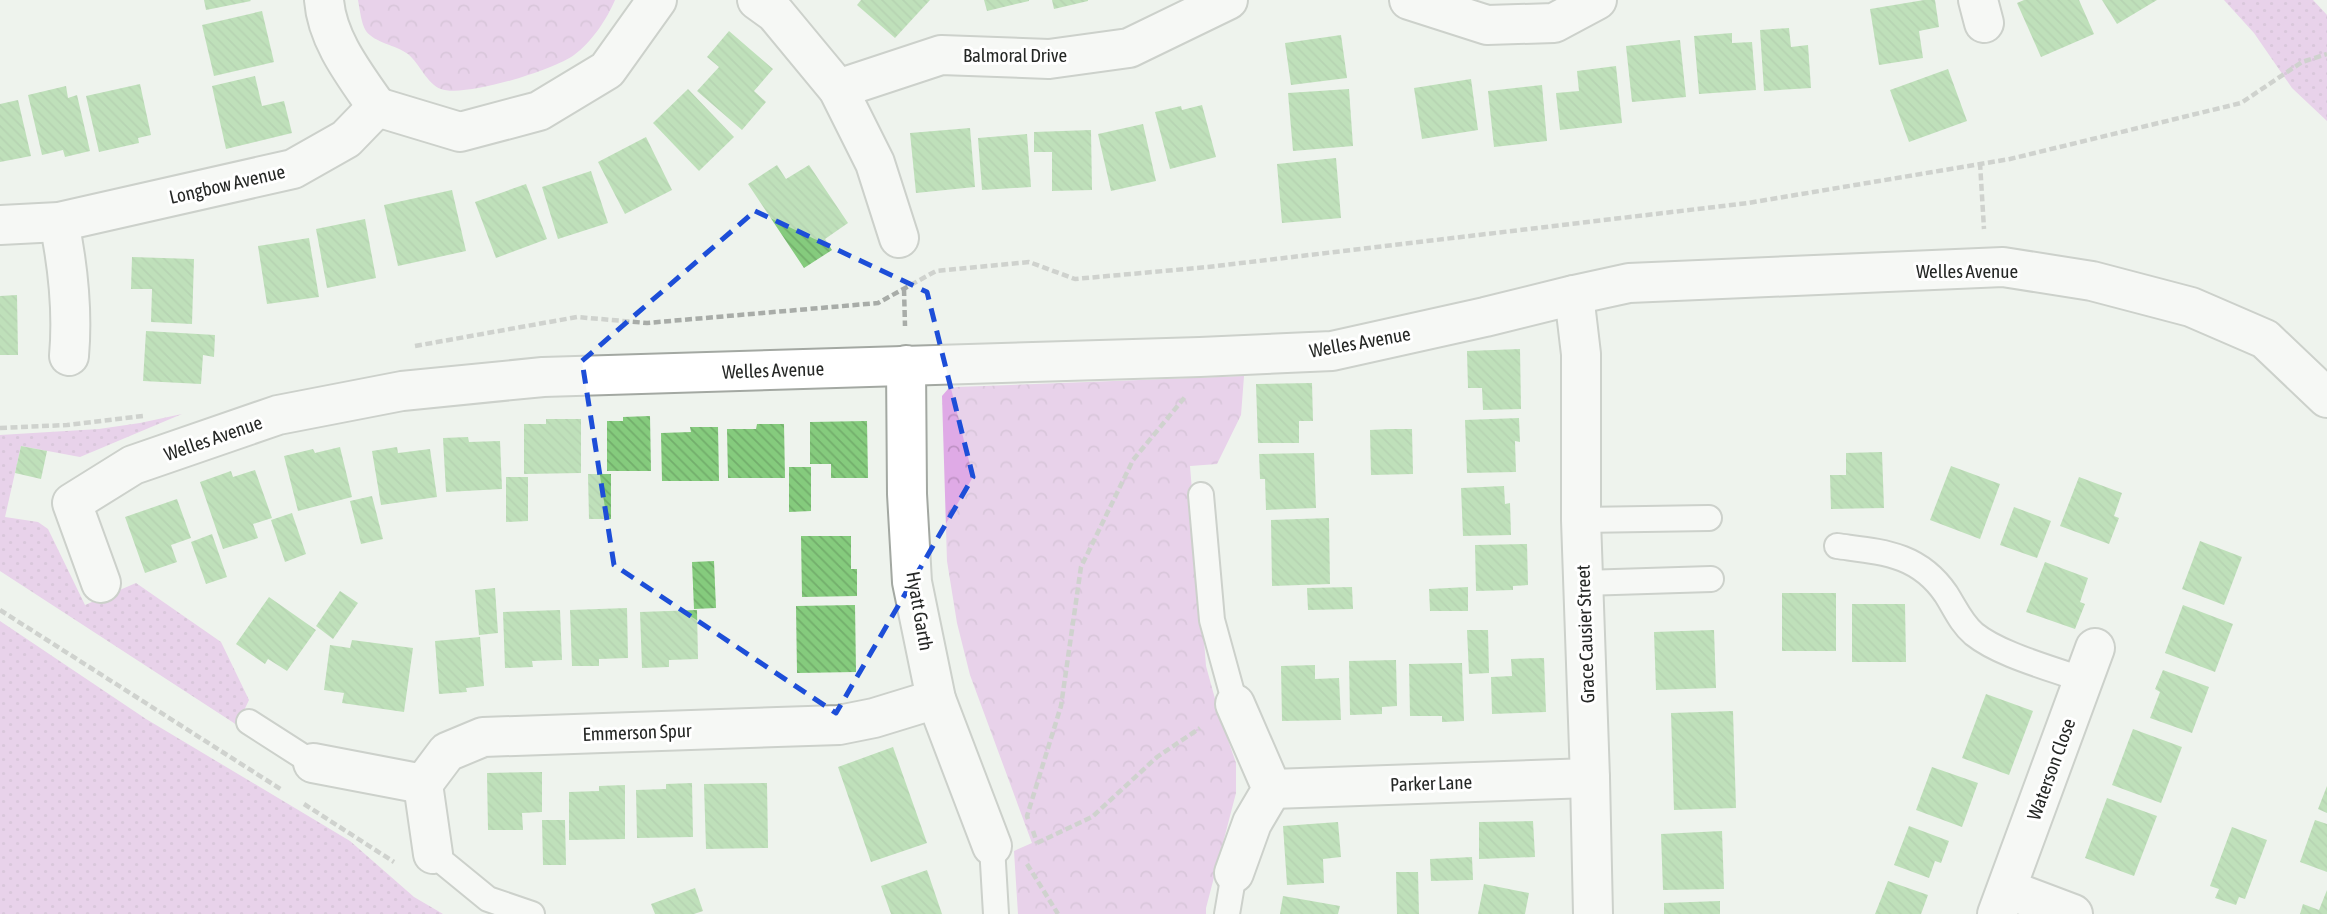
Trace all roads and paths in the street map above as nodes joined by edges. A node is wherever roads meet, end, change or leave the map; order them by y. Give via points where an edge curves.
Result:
1 (324, 0) edge
2 (657, 0) edge
3 (757, 0) edge
4 (1228, 0) edge
5 (1409, 0) edge
6 (1597, 0) edge
7 (2327, 54) edge
8 (838, 89) junction
9 (377, 107) junction
10 (1980, 163) junction
11 (59, 222) junction
12 (0, 225) edge
13 (899, 238) dead end
14 (2003, 267) junction
15 (1574, 295) junction
16 (406, 348) dead end
17 (69, 356) dead end
18 (1200, 357) junction
19 (906, 365) junction
20 (2327, 398) edge
21 (147, 415) dead end
22 (0, 428) edge
23 (1201, 495) dead end
24 (1709, 518) dead end
25 (1581, 520) junction
26 (1837, 547) dead end
27 (1711, 579) dead end
28 (101, 583) dead end
29 (1583, 583) junction
30 (0, 610) edge
31 (2089, 664) joint
32 (936, 699) junction
33 (1235, 704) junction
34 (249, 722) dead end
35 (313, 763) joint
36 (1590, 778) junction
37 (423, 784) junction
38 (1272, 789) junction
39 (289, 795) dead end
40 (300, 802) dead end
41 (1037, 843) junction
42 (1005, 847) junction
43 (419, 862) junction
44 (1234, 873) joint
45 (2002, 902) edge
46 (532, 914) edge
47 (996, 914) edge
48 (1058, 914) edge
49 (1227, 914) edge
50 (1592, 914) edge
51 (2073, 914) edge

1 - 9 street via 342,57
2 - 9 street via 607,70 539,111 460,132
3 - 8 street via 775,13
4 - 8 street, Balmoral Drive via 1129,48 1049,59 941,55
5 - 6 street via 1487,25 1553,23
7 - 10 path via 2302,62 2241,103
8 - 13 street via 875,163
9 - 11 street, Longbow Avenue via 346,139 293,169
10 - 14 path via 1985,250
10 - 16 path via 1748,203 1208,267 1075,279 1029,262 936,271 878,303 647,323 577,317
11 - 12 street, Longbow Avenue
11 - 17 street via 69,281
14 - 15 street, Welles Avenue via 1629,283
14 - 20 street, Welles Avenue via 2092,281 2191,307 2264,340
15 - 18 street, Welles Avenue via 1332,351
15 - 25 street, Grace Causier Street via 1581,354
18 - 19 street, Welles Avenue
18 - 41 path via 1187,395 1133,460 1081,567 1061,706 1027,816
19 - 28 street, Welles Avenue via 544,377 402,391 278,415 133,465 72,503
19 - 32 street, Hyatt Garth via 912,582
21 - 22 path
23 - 33 lane via 1212,620
24 - 25 lane
25 - 29 street, Grace Causier Street
26 - 31 lane via 1888,553 1911,561 1931,576 1973,633 1992,646
27 - 29 lane
29 - 36 street, Grace Causier Street
30 - 39 path
31 - 45 street, Waterson Close
32 - 37 street, Emmerson Spur via 839,725 483,737 447,752
32 - 42 street, Hyatt Garth
33 - 38 street
33 - 41 path via 1157,757 1092,817
34 - 35 lane
35 - 37 street
36 - 38 street, Parker Lane
36 - 50 street, Grace Causier Street
37 - 43 street
38 - 44 street via 1252,823
40 - 43 path
41 - 42 path
42 - 47 lane
42 - 48 path
43 - 46 lane via 488,899
44 - 49 lane
45 - 51 street, Waterson Close

